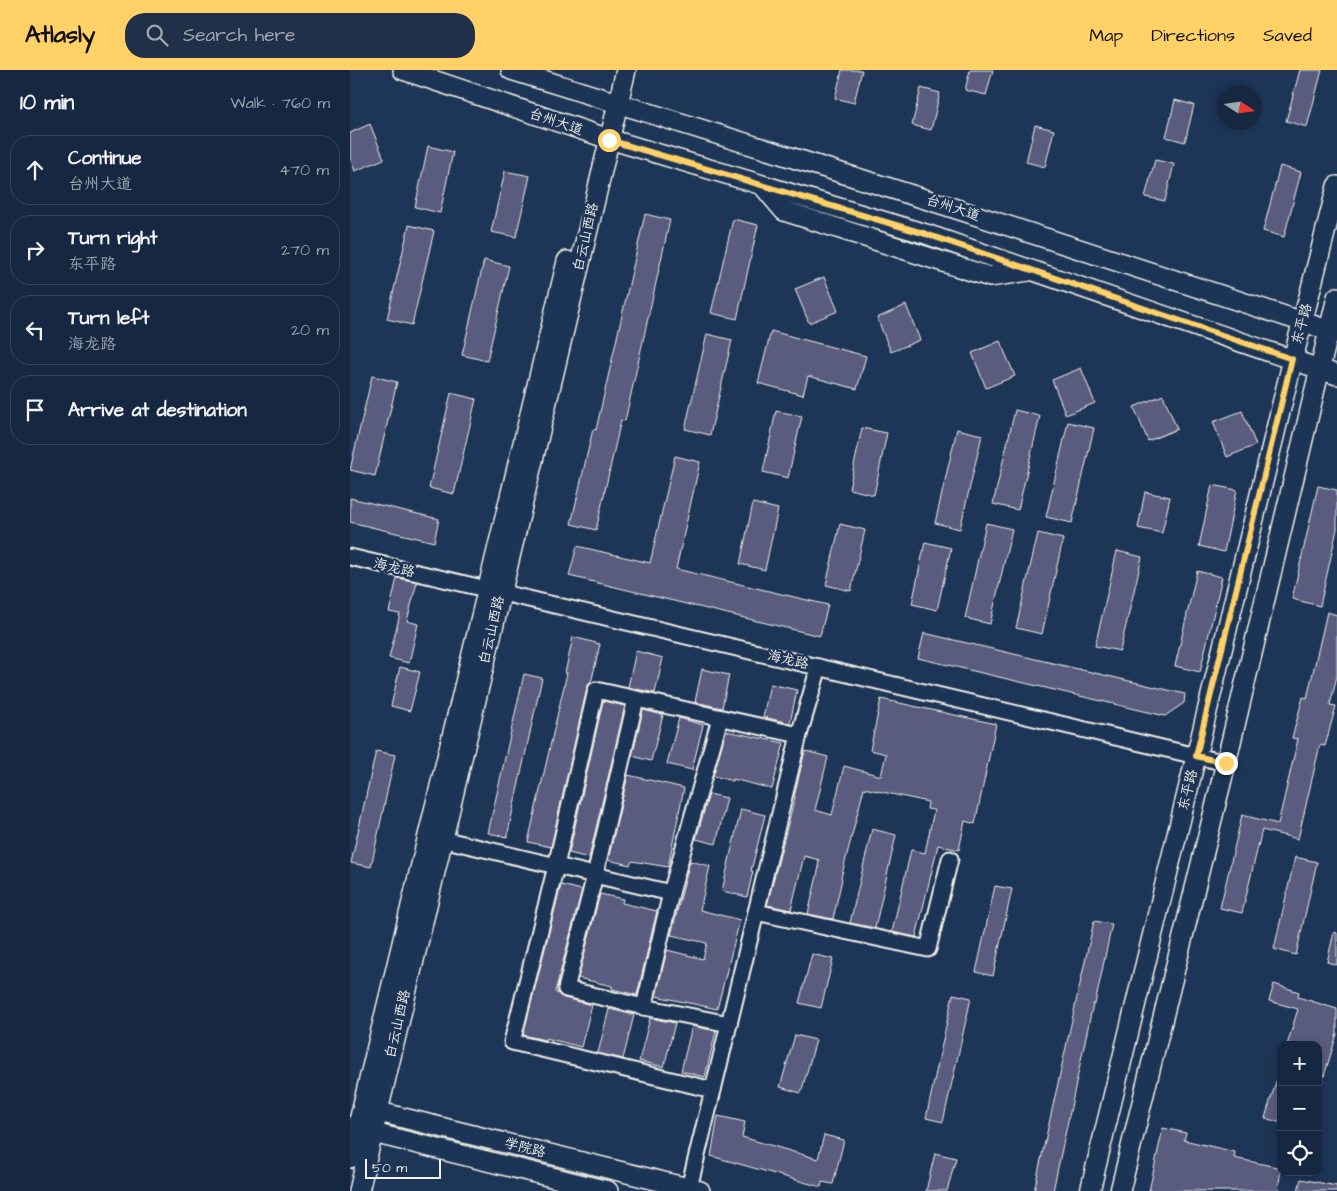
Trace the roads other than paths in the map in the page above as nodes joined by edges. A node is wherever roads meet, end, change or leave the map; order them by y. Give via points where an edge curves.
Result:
1 (403, 70) edge
2 (511, 70) edge
3 (614, 70) edge
4 (626, 70) edge
5 (612, 102) junction
6 (603, 137) junction
7 (1337, 186) edge
8 (1337, 297) edge
9 (1303, 321) junction
10 (1333, 331) edge
11 (1292, 359) junction
12 (1328, 372) edge
13 (350, 558) edge
14 (494, 591) junction
15 (819, 667) junction
16 (636, 699) junction
17 (720, 718) junction
18 (799, 735) junction
19 (1196, 756) junction
20 (1226, 763) junction
21 (442, 839) junction
22 (950, 859) dead end
23 (556, 866) junction
24 (595, 875) junction
25 (671, 893) junction
26 (756, 912) junction
27 (644, 1007) junction
28 (729, 1024) junction
29 (713, 1090) junction
30 (363, 1108) edge
31 (360, 1130) edge
32 (350, 1158) edge
33 (694, 1190) edge
34 (359, 1191) edge
35 (608, 1191) edge
36 (1090, 1191) edge
37 (1120, 1191) edge

1 - 6 main road, 台州大道
2 - 5 main road, 台州大道
3 - 5 main road, 白云山西路
4 - 5 main road, 白云山西路
5 - 6 main road, 白云山西路
5 - 9 main road, 台州大道 via 937,202
6 - 11 main road, 台州大道 via 926,234
6 - 14 main road, 白云山西路
7 - 9 main road, 东平路
8 - 10 main road, 东平路
9 - 10 main road, 台州大道
9 - 11 main road, 东平路
10 - 12 main road, 东平路
11 - 12 main road, 台州大道
11 - 19 main road, 东平路
12 - 20 main road, 东平路
13 - 14 street, 海龙路
14 - 15 street, 海龙路
14 - 21 main road, 白云山西路
14 - 30 main road, 白云山西路
15 - 18 street
15 - 19 street, 海龙路
16 - 17 street
16 - 23 street via 596,690
16 - 24 street
17 - 18 street
17 - 25 street
18 - 26 street
19 - 20 street, 海龙路
19 - 36 main road, 东平路
20 - 37 main road, 东平路
21 - 23 street
21 - 30 main road, 白云山西路
22 - 26 street via 928,950
23 - 24 street
23 - 29 street via 512,1042
24 - 25 street
24 - 27 street via 566,989
25 - 27 street
26 - 28 street
27 - 28 street
28 - 29 street
29 - 33 street
30 - 31 main road, 白云山西路
30 - 33 main road, 学院路
31 - 32 main road, 白云山西路
31 - 34 main road, 白云山西路
31 - 35 main road, 学院路

